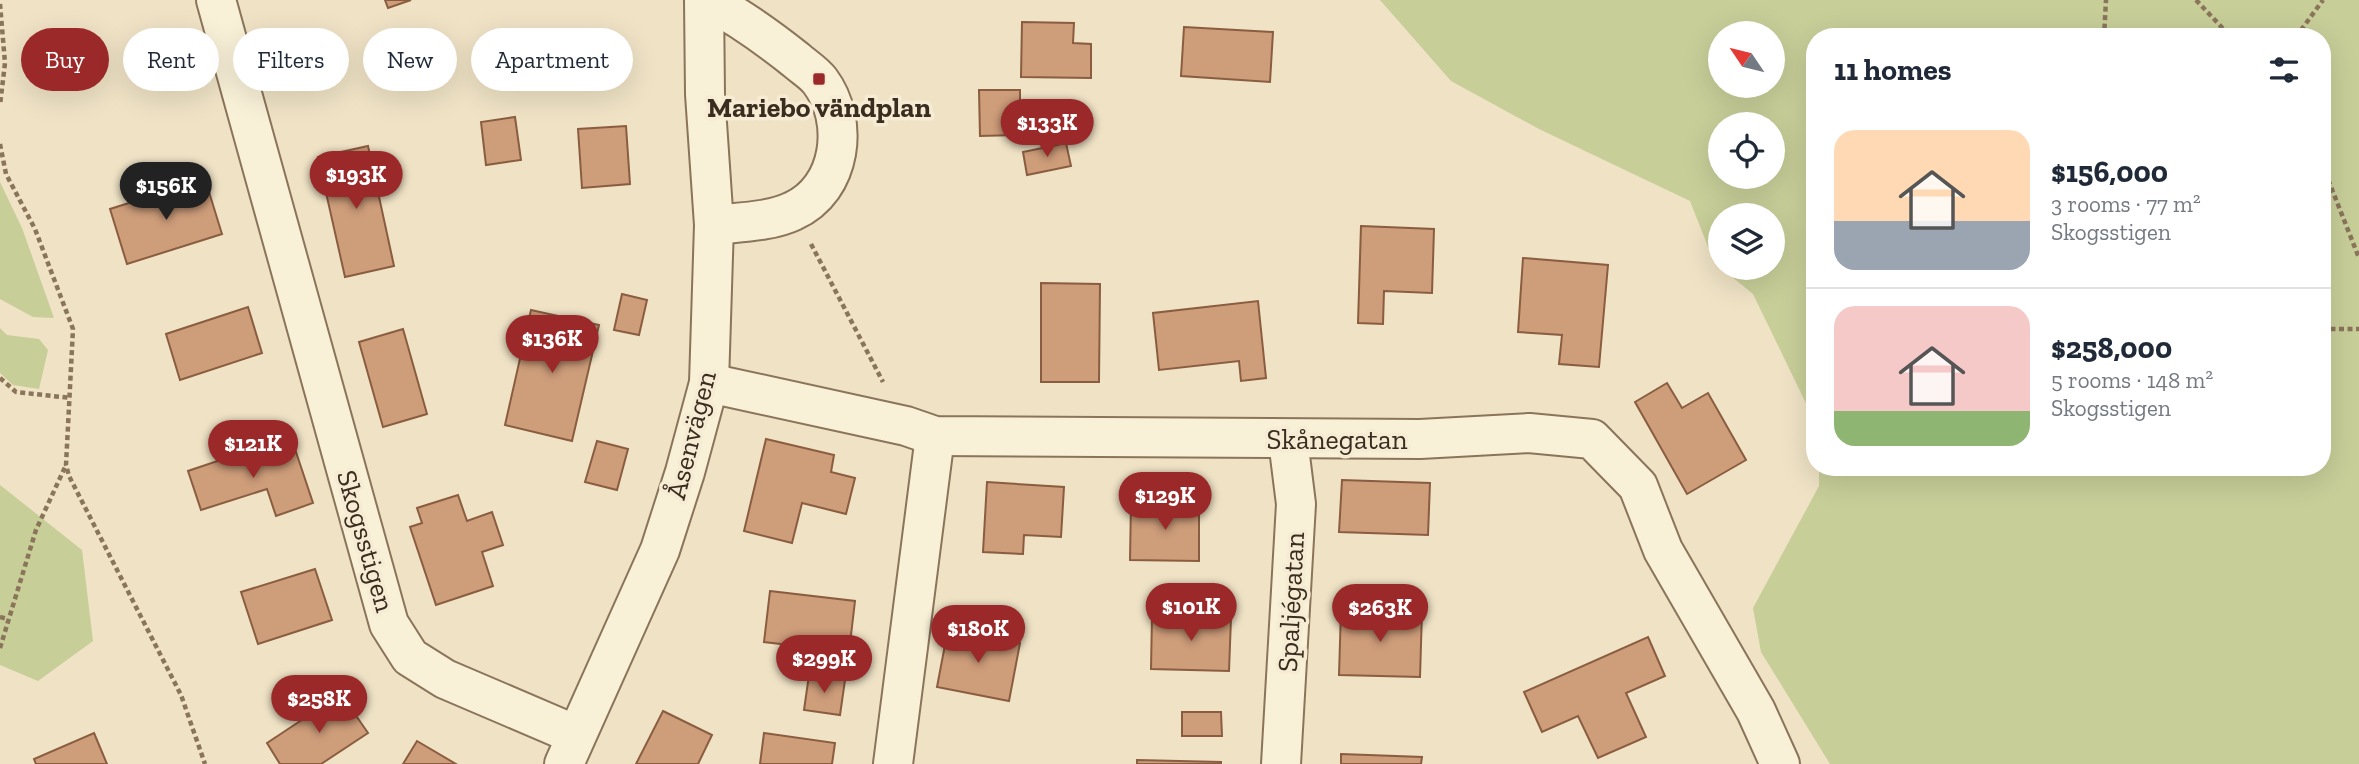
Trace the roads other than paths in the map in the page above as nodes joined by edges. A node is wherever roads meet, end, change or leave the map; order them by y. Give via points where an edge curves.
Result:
1 (216, 0) edge
2 (705, 0) edge
3 (714, 225) junction
4 (709, 383) junction
5 (920, 431) junction
6 (1288, 440) junction
7 (570, 750) edge
8 (893, 764) edge
9 (1281, 764) edge
10 (1780, 764) edge

1 - 7 street, Skogsstigen via 388,624 410,657
2 - 3 street, Åsenvägen via 705,94
2 - 3 street via 750,23 819,79 834,105 838,124 838,152 813,197 794,211 774,217
3 - 4 street, Åsenvägen
4 - 5 street, Skånegatan
4 - 7 street, Åsenvägen via 660,550
5 - 6 street, Skånegatan
5 - 8 street
6 - 9 street, Spaljégatan via 1296,504
6 - 10 street, Skånegatan via 1529,433 1592,439 1638,486 1663,550 1756,710

